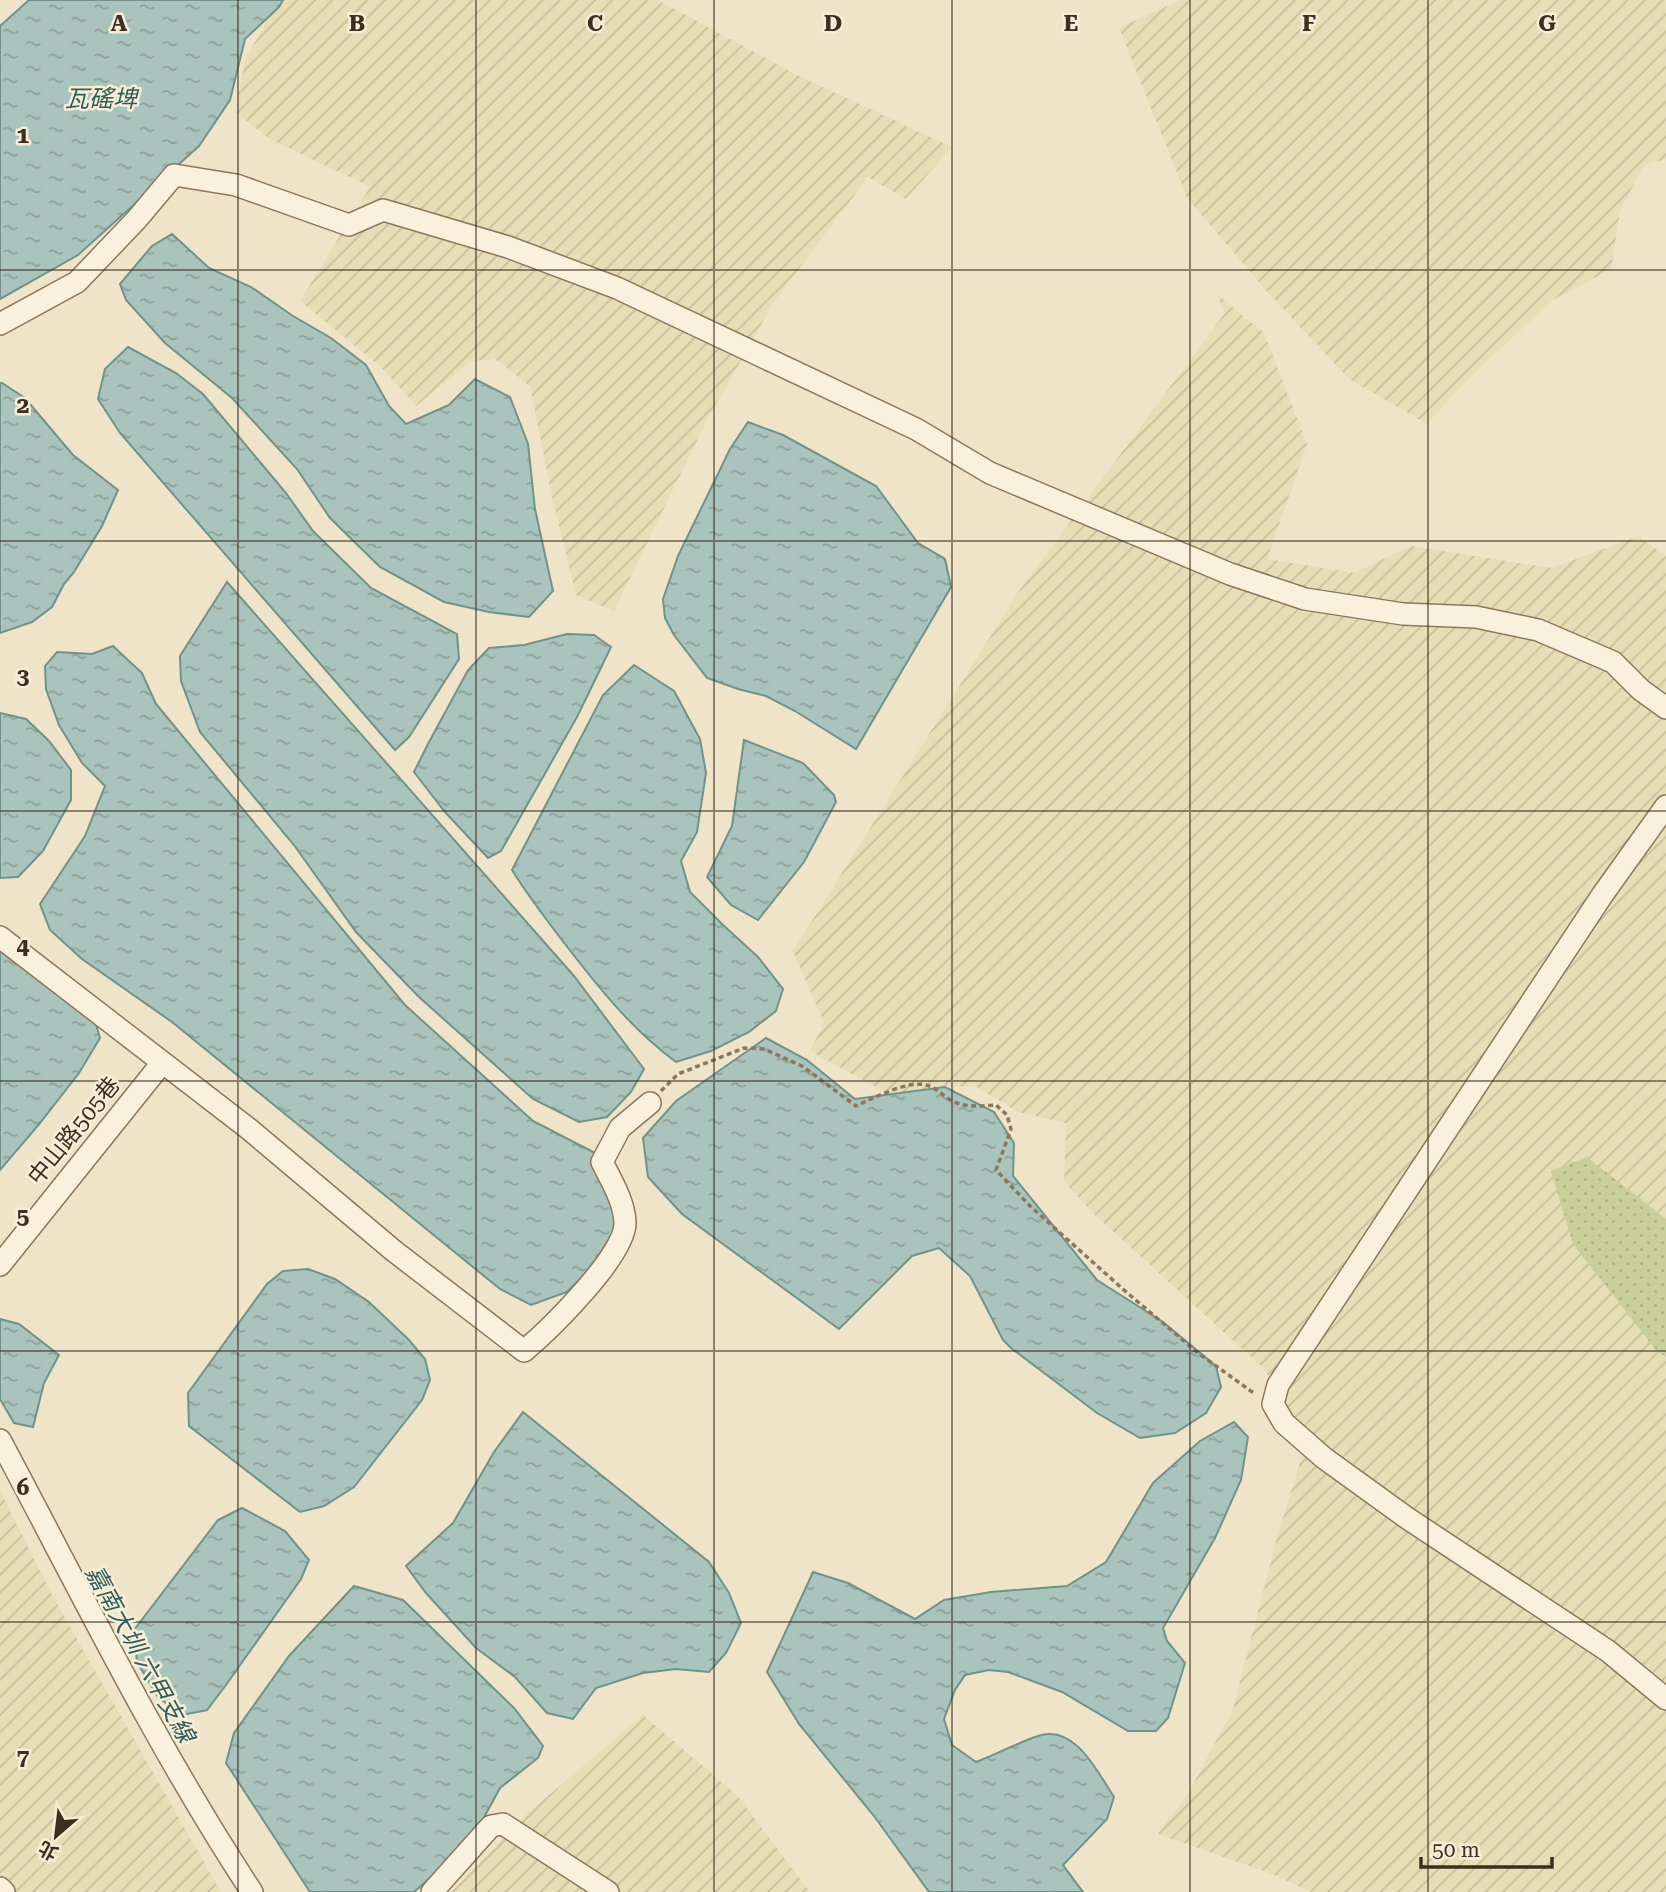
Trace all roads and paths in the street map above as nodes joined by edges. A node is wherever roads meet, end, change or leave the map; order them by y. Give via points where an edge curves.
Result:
1 (0, 324) edge
2 (1666, 708) edge
3 (1666, 806) edge
4 (0, 937) edge
5 (162, 1063) junction
6 (650, 1103) joint
7 (0, 1265) edge
8 (1273, 1404) junction
9 (0, 1440) edge
10 (1666, 1699) edge
11 (0, 1888) edge
12 (4, 1892) edge
13 (252, 1892) edge
14 (432, 1892) edge
15 (608, 1892) edge

1 - 2 lane via 78,282 174,175 236,185 349,225 383,210 508,247 617,288 916,429 990,473 1230,574 1305,599 1403,614 1476,617 1538,630 1613,662
3 - 8 lane via 1278,1385
4 - 5 lane
5 - 6 lane via 524,1351 586,1289 615,1250 626,1224 619,1195 602,1162 620,1128
5 - 7 lane, 中山路505巷
6 - 8 path via 678,1073 744,1048 764,1049 802,1066 856,1106 907,1086 927,1084 953,1102 996,1105 1007,1115 1011,1129 996,1170 1030,1206 1198,1353
8 - 10 lane via 1284,1423 1324,1458 1608,1651
9 - 13 lane via 210,1828
11 - 12 lane
14 - 15 lane via 491,1826 503,1824

